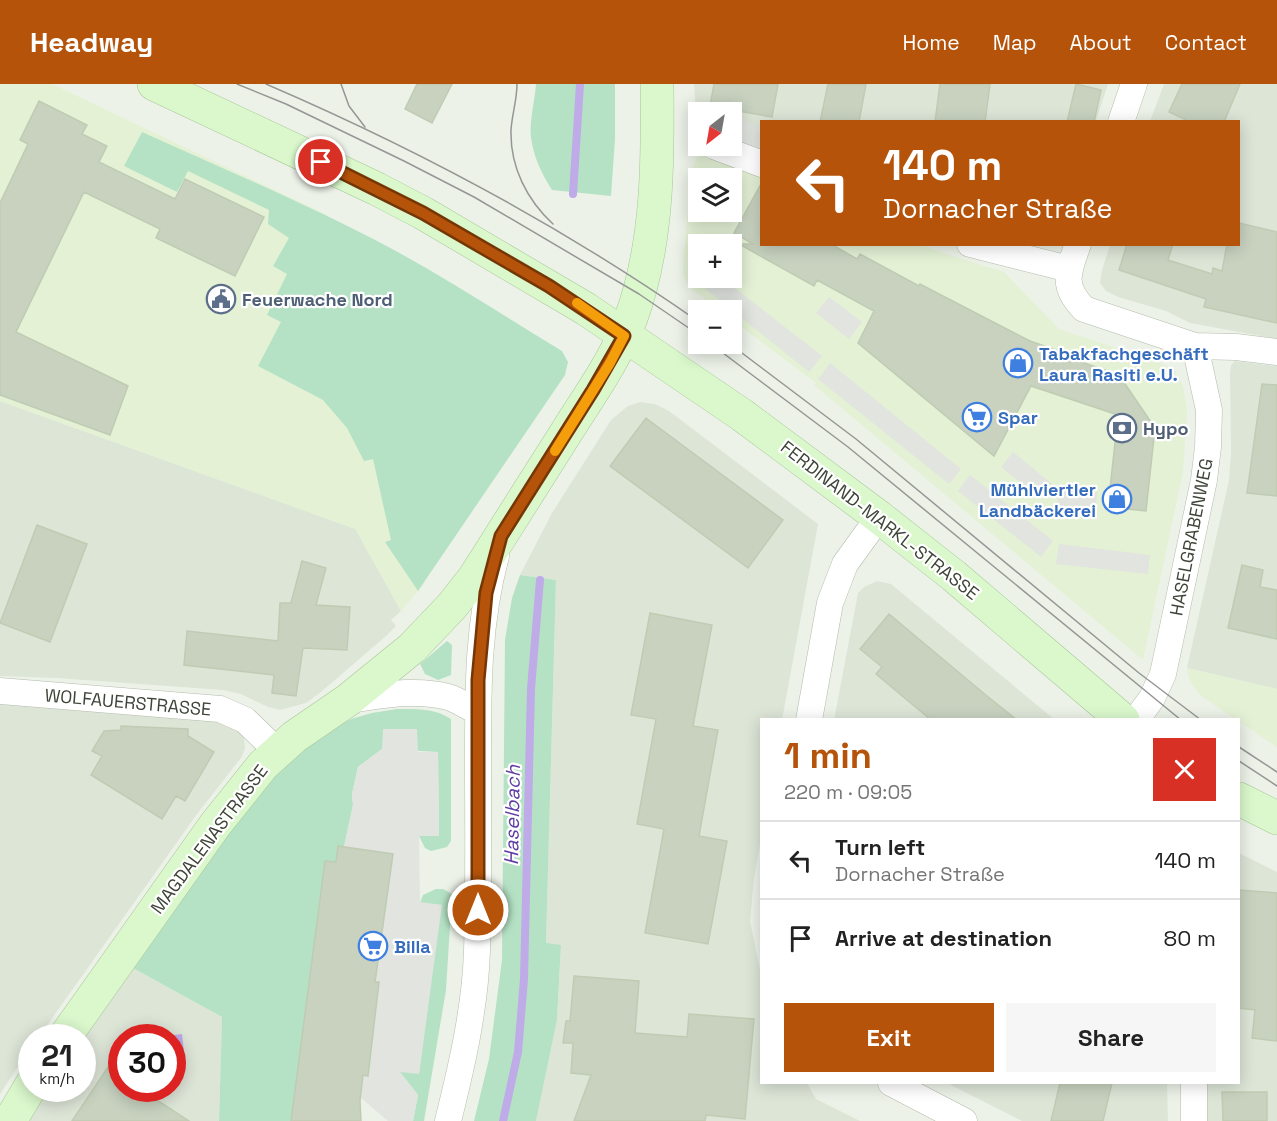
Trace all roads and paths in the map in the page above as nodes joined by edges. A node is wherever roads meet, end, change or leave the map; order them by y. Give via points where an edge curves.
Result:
1 (154, 84) edge
2 (657, 84) edge
3 (1134, 84) edge
4 (1122, 120) edge
5 (741, 156) edge
6 (760, 163) edge
7 (978, 246) edge
8 (1077, 246) edge
9 (1069, 269) junction
10 (624, 336) junction
11 (1195, 346) junction
12 (1277, 352) edge
13 (879, 517) junction
14 (501, 536) junction
15 (0, 691) edge
16 (348, 700) junction
17 (478, 712) junction
18 (809, 718) edge
19 (1121, 718) edge
20 (1137, 718) edge
21 (277, 751) junction
22 (1240, 800) edge
23 (1277, 818) edge
24 (74, 1024) edge
25 (893, 1084) edge
26 (1194, 1084) edge
27 (21, 1102) edge
28 (10, 1121) edge
29 (448, 1121) edge
30 (964, 1121) edge
31 (1194, 1121) edge

1 - 10 street, FERDINAND-MARKL-STRASSE via 423,213 549,286
2 - 10 street, MAGDALENASTRASSE via 656,176 648,252
3 - 4 street
5 - 6 street
7 - 9 street
8 - 9 street
9 - 11 street via 1069,288 1084,309
10 - 13 street, FERDINAND-MARKL-STRASSE via 742,415
10 - 14 street, MAGDALENASTRASSE
11 - 12 street
11 - 20 street, HASELGRABENWEG via 1209,410 1204,480 1163,674
13 - 18 street via 845,564 830,603
13 - 19 street, FERDINAND-MARKL-STRASSE
14 - 16 street, MAGDALENASTRASSE via 474,578 430,631
14 - 17 street via 486,593
15 - 21 street, WOLFAUERSTRASSE via 220,709 245,720
16 - 17 street via 404,693 435,694
16 - 21 street, MAGDALENASTRASSE
17 - 29 street via 475,987
21 - 24 street, MAGDALENASTRASSE via 234,800
22 - 23 street
25 - 30 street
26 - 31 street
27 - 28 street

